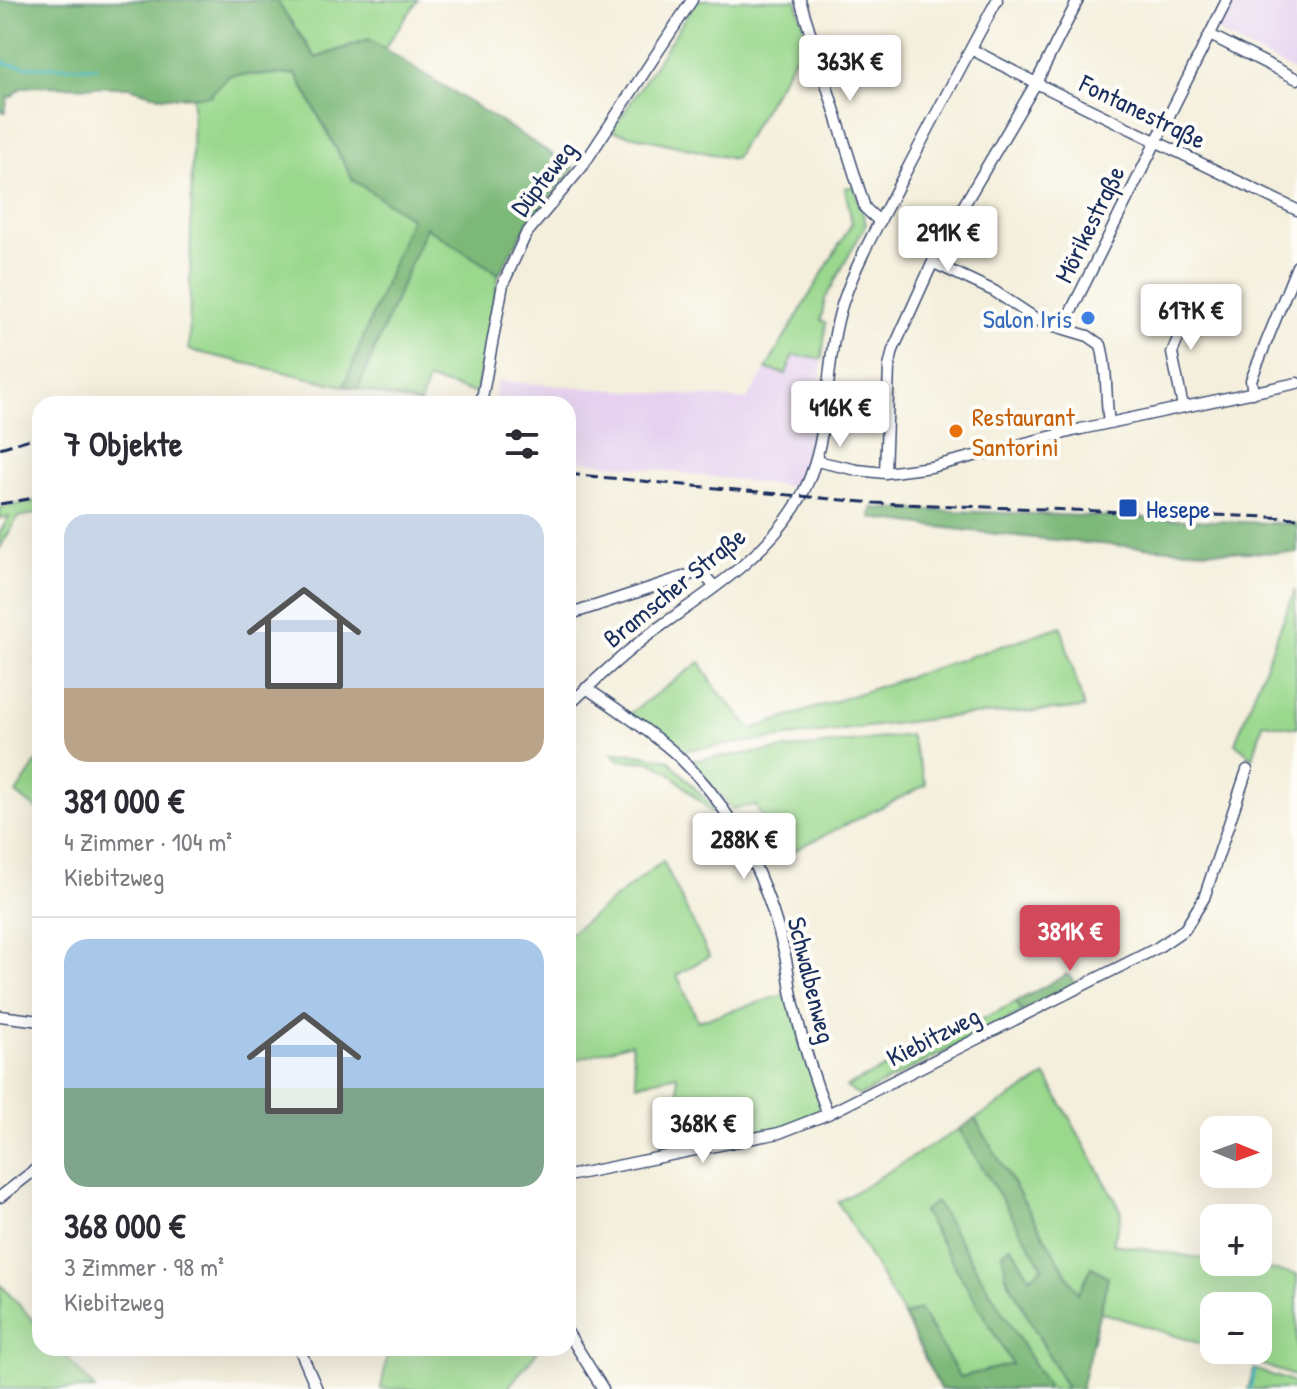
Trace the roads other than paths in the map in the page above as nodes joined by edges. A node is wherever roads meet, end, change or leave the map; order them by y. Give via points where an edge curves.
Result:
1 (692, 0) edge
2 (800, 0) edge
3 (997, 0) edge
4 (1078, 0) edge
5 (1227, 0) edge
6 (1210, 35) junction
7 (971, 49) junction
8 (1297, 79) edge
9 (1036, 83) junction
10 (1154, 141) junction
11 (1297, 210) edge
12 (880, 222) junction
13 (934, 263) junction
14 (1297, 266) edge
15 (1195, 296) dead end
16 (1063, 327) junction
17 (1297, 383) edge
18 (1253, 393) junction
19 (482, 396) edge
20 (1183, 407) junction
21 (1109, 423) junction
22 (816, 461) junction
23 (885, 473) junction
24 (715, 587) junction
25 (576, 612) edge
26 (586, 688) junction
27 (576, 698) edge
28 (1247, 770) dead end
29 (0, 1016) edge
30 (32, 1020) edge
31 (828, 1114) junction
32 (32, 1172) edge
33 (576, 1174) edge
34 (0, 1197) edge
35 (576, 1346) edge
36 (303, 1356) edge
37 (317, 1389) edge
38 (603, 1389) edge

1 - 19 street, Düpteweg via 582,167 526,234 503,284
2 - 12 street via 865,208
3 - 7 street, Bramscher Straße
4 - 9 street
5 - 6 street, Mörikestraße
6 - 8 street
6 - 10 street, Mörikestraße
7 - 9 street, Fontanestraße
7 - 12 street, Bramscher Straße
9 - 10 street, Fontanestraße
9 - 13 street
10 - 11 street, Fontanestraße
10 - 16 street, Mörikestraße
12 - 22 street, Bramscher Straße via 842,307
13 - 16 street via 994,291 1041,322
13 - 23 street via 890,358
14 - 18 street via 1251,380
15 - 20 street via 1172,353
16 - 21 street via 1101,345
17 - 18 street
18 - 20 street
20 - 21 street
21 - 23 street via 931,467
22 - 23 street
22 - 24 street, Bramscher Straße via 783,523
24 - 25 street via 705,576 692,574
24 - 26 street, Bramscher Straße
26 - 27 street, Bramscher Straße
26 - 31 street, Schwalbenweg via 679,757 746,844 764,883 794,1008
28 - 31 street, Kiebitzweg via 1215,871 1185,929
29 - 30 street
31 - 33 street, Kiebitzweg via 779,1133
32 - 34 street
35 - 38 street
36 - 37 street

